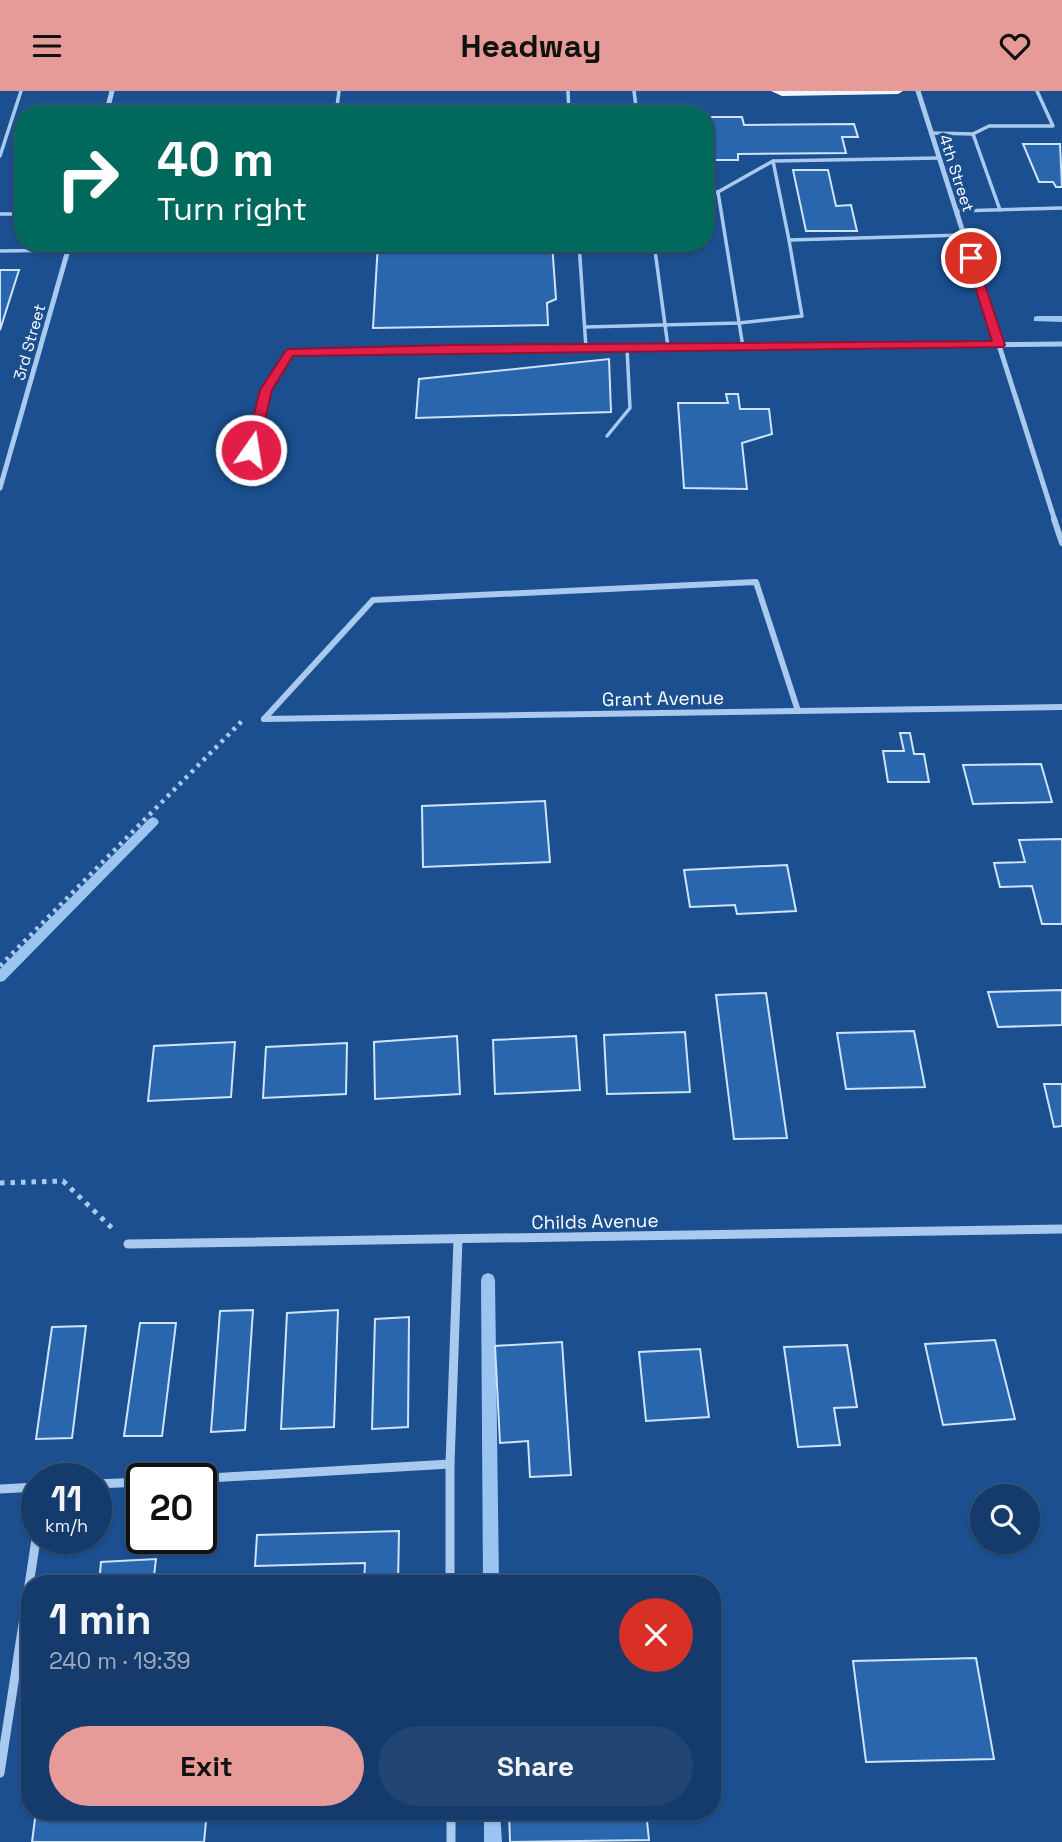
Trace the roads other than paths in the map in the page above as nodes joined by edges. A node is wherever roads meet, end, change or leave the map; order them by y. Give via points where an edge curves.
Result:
1 (776, 91) edge
2 (898, 91) edge
3 (918, 91) edge
4 (1038, 91) edge
5 (14, 113) edge
6 (931, 133) junction
7 (973, 134) junction
8 (0, 156) edge
9 (939, 158) junction
10 (773, 161) junction
11 (714, 192) edge
12 (718, 192) junction
13 (1062, 208) edge
14 (956, 211) junction
15 (1000, 211) junction
16 (964, 235) junction
17 (789, 240) junction
18 (68, 252) edge
19 (580, 252) edge
20 (655, 252) edge
21 (739, 323) junction
22 (665, 325) junction
23 (585, 327) junction
24 (1062, 344) edge
25 (999, 345) junction
26 (668, 347) junction
27 (743, 347) junction
28 (586, 348) junction
29 (626, 348) junction
30 (477, 349) joint
31 (607, 436) dead end
32 (251, 450) dead end
33 (0, 488) edge
34 (1062, 543) edge
35 (1062, 707) edge
36 (798, 711) junction
37 (1062, 1229) edge
38 (458, 1240) junction
39 (128, 1244) road end
40 (450, 1464) junction
41 (217, 1478) edge
42 (21, 1488) edge
43 (0, 1489) edge
44 (34, 1554) edge
45 (31, 1575) edge
46 (450, 1575) edge
47 (21, 1637) edge
48 (0, 1773) edge
49 (451, 1820) edge
50 (451, 1842) edge

1 - 2 main road
3 - 6 street, 4th Street
4 - 7 lane via 1053,125 989,126
5 - 8 lane
6 - 7 lane
6 - 9 street, 4th Street
7 - 15 lane
9 - 10 lane
9 - 14 street, 4th Street
10 - 12 lane
10 - 17 lane
11 - 12 lane
12 - 21 lane
13 - 15 lane
14 - 15 lane
14 - 16 street, 4th Street
16 - 17 lane
16 - 25 street, 4th Street
17 - 21 lane via 802,316
18 - 33 street, 3rd Street
19 - 23 lane
20 - 22 lane
21 - 22 lane
21 - 27 lane
22 - 23 lane
22 - 26 lane
23 - 28 lane
24 - 25 street
25 - 27 street
25 - 34 street, 4th Street
26 - 27 street
26 - 29 street
28 - 29 street
28 - 30 street
29 - 31 lane via 630,408
30 - 32 lane via 290,352 266,390
35 - 36 street, Grant Avenue
36 - 36 street, Grant Avenue via 264,719 373,600 756,582
37 - 38 street, Childs Avenue
38 - 39 street, Childs Avenue
38 - 40 street
40 - 41 street
40 - 46 street
42 - 43 street
44 - 45 street
47 - 48 street
49 - 50 street

